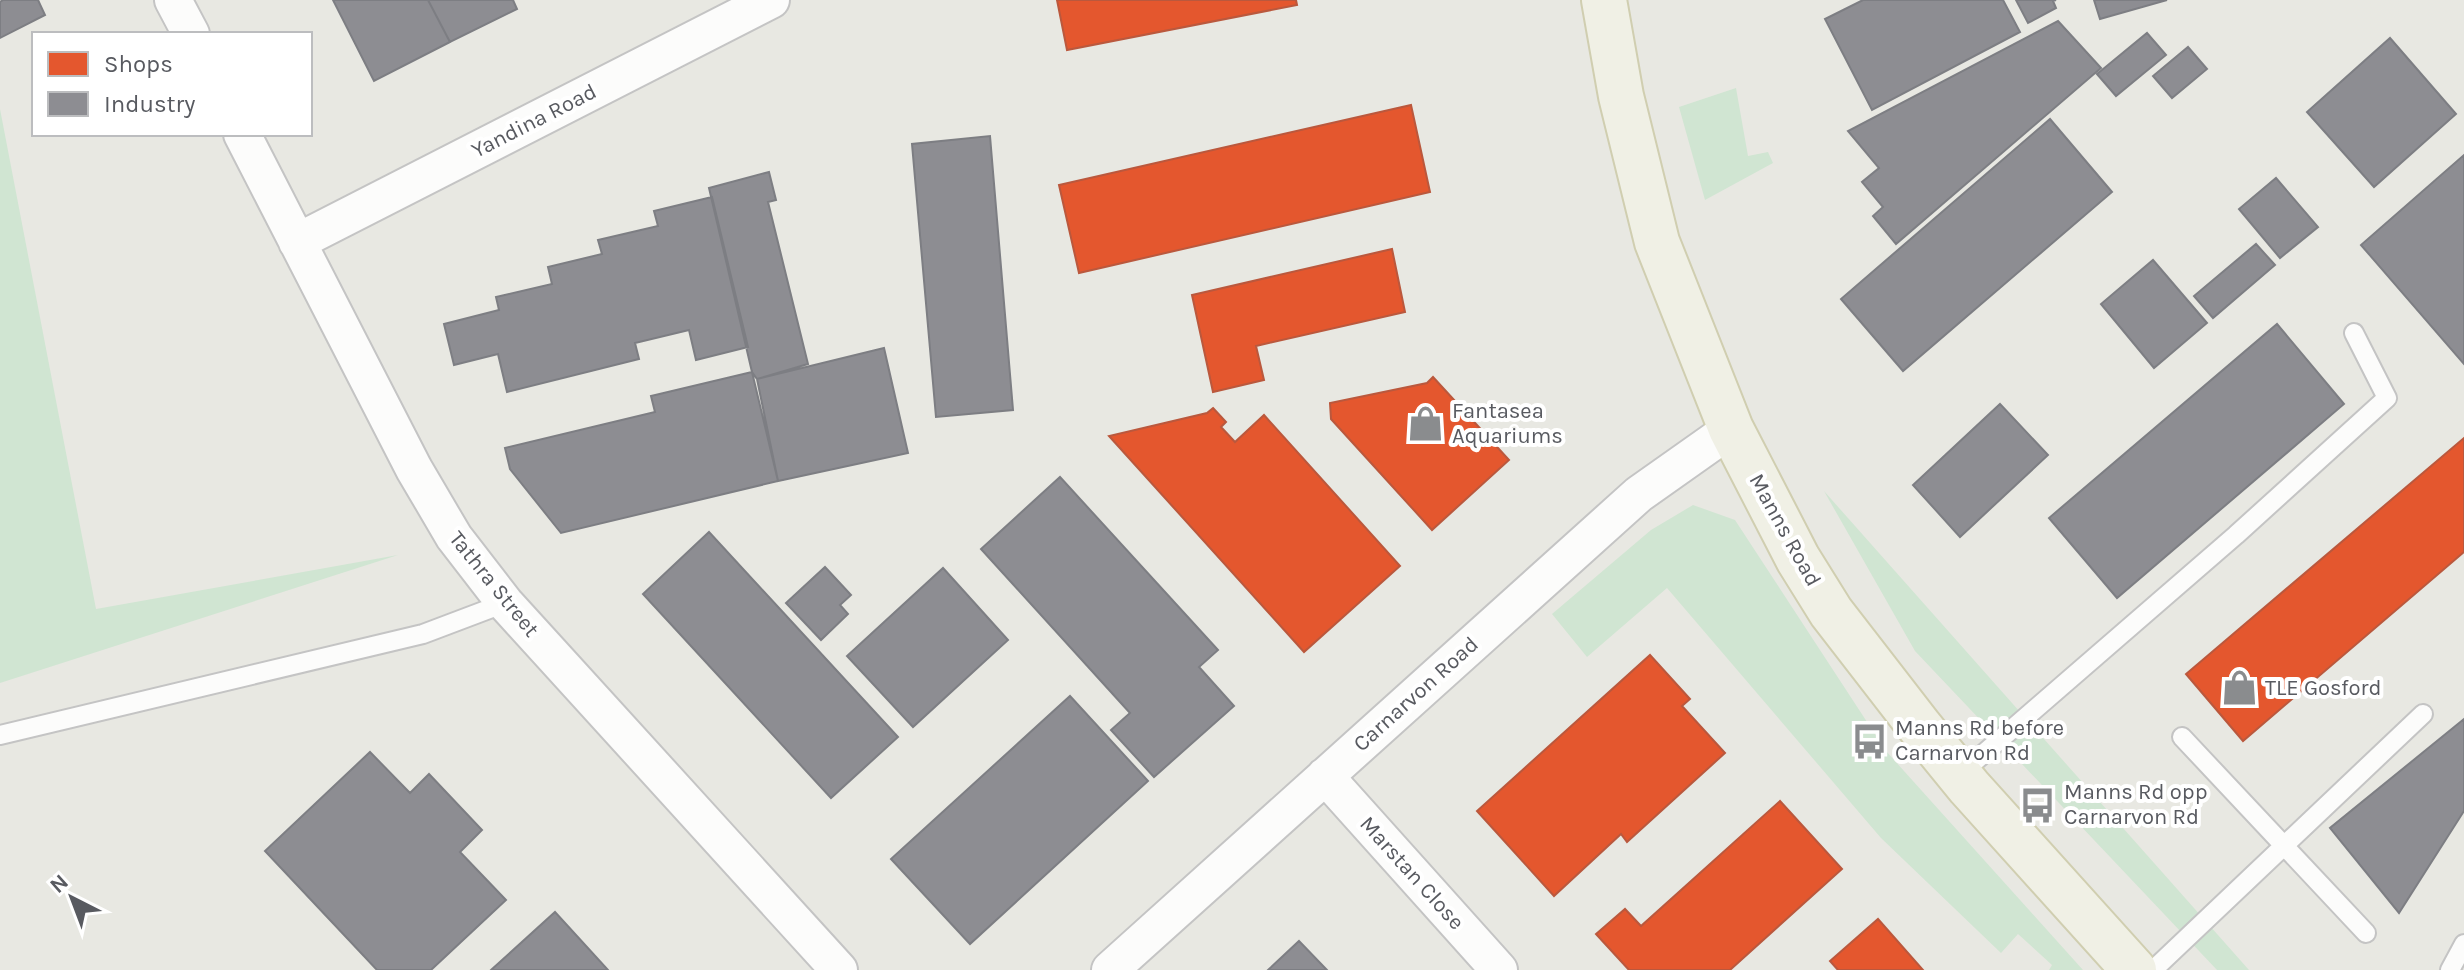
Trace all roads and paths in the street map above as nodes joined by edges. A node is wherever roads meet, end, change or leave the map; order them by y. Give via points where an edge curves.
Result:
1 (173, 0) edge
2 (771, 0) edge
3 (1604, 0) edge
4 (190, 32) edge
5 (243, 136) edge
6 (297, 242) junction
7 (2354, 333) dead end
8 (1731, 429) junction
9 (505, 603) junction
10 (2423, 714) dead end
11 (0, 735) edge
12 (2182, 737) dead end
13 (1959, 775) junction
14 (1325, 776) junction
15 (2285, 845) junction
16 (2366, 933) dead end
17 (2464, 944) edge
18 (839, 970) edge
19 (1110, 970) edge
20 (1499, 970) edge
21 (2134, 970) edge
22 (2153, 970) edge
23 (2450, 970) edge

1 - 4 street
2 - 6 street, Yandina Road
3 - 8 main road, Manns Road via 1657,242
5 - 6 street, Tathra Street
6 - 9 street, Tathra Street via 433,504
7 - 13 lane via 2387,398
8 - 13 main road, Manns Road via 1831,612
8 - 14 street, Carnarvon Road via 1639,494
9 - 11 lane via 423,634
9 - 18 street, Tathra Street
10 - 15 lane
12 - 15 lane
13 - 21 main road, Manns Road
14 - 19 street, Carnarvon Road
14 - 20 street, Marstan Close
15 - 16 lane
15 - 22 lane
17 - 23 lane

